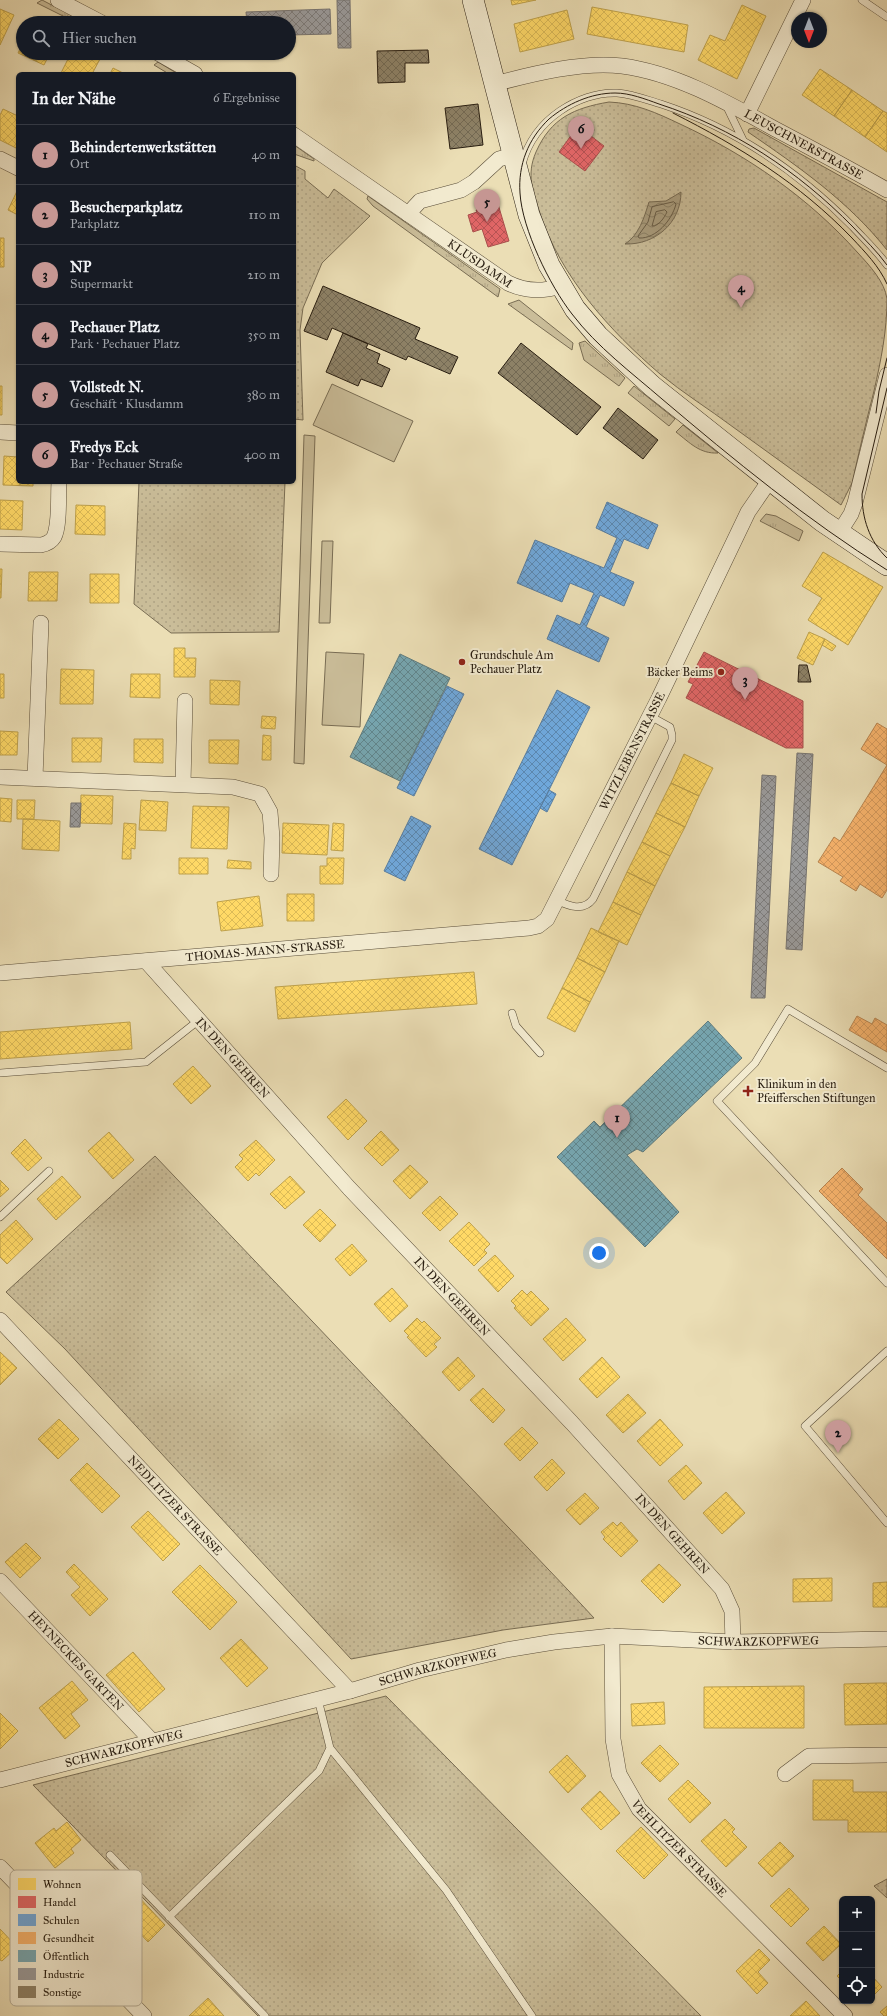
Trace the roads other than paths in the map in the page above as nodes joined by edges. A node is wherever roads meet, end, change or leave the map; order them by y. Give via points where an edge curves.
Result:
1 (58, 0) edge
2 (473, 0) edge
3 (804, 0) edge
4 (862, 0) edge
5 (89, 16) edge
6 (887, 17) edge
7 (170, 60) edge
8 (191, 72) edge
9 (494, 84) junction
10 (725, 102) junction
11 (747, 114) junction
12 (296, 136) edge
13 (743, 141) junction
14 (513, 155) junction
15 (0, 159) edge
16 (16, 167) edge
17 (520, 180) junction
18 (887, 190) edge
19 (408, 214) junction
20 (887, 265) edge
21 (560, 286) junction
22 (887, 375) edge
23 (0, 432) edge
24 (16, 433) edge
25 (770, 480) junction
26 (59, 484) edge
27 (839, 533) junction
28 (0, 544) edge
29 (887, 565) edge
30 (41, 623) dead end
31 (185, 701) dead end
32 (650, 716) junction
33 (0, 777) edge
34 (35, 778) junction
35 (183, 784) junction
36 (271, 874) dead end
37 (556, 900) junction
38 (529, 928) joint
39 (146, 961) junction
40 (0, 973) edge
41 (512, 1013) dead end
42 (199, 1020) junction
43 (540, 1053) dead end
44 (887, 1068) edge
45 (0, 1073) edge
46 (49, 1172) dead end
47 (0, 1217) edge
48 (887, 1283) edge
49 (0, 1320) edge
50 (887, 1351) edge
51 (887, 1523) edge
52 (0, 1581) edge
53 (612, 1636) junction
54 (887, 1640) edge
55 (733, 1642) junction
56 (350, 1691) junction
57 (318, 1699) junction
58 (152, 1741) junction
59 (330, 1748) junction
60 (887, 1754) edge
61 (785, 1774) dead end
62 (0, 1780) edge
63 (110, 1855) dead end
64 (0, 1867) edge
65 (124, 1870) edge
66 (10, 1877) edge
67 (142, 1889) edge
68 (169, 1917) junction
69 (134, 2006) edge
70 (144, 2016) edge
71 (265, 2016) edge
72 (532, 2016) edge
73 (845, 2016) edge

1 - 5 street
2 - 9 main road
3 - 11 street, LEUSCHNERSTRASSE
4 - 6 lane
7 - 8 street
9 - 10 street via 566,69 622,66 682,83
9 - 14 main road
10 - 11 street
10 - 13 lane
11 - 18 street, LEUSCHNERSTRASSE
12 - 19 street, KLUSDAMM
13 - 17 lane via 702,119 657,103 625,94 600,94 572,104 545,124 527,150
13 - 20 lane via 818,193 869,243
14 - 17 main road
14 - 19 street via 499,159 474,182 461,190 420,201
15 - 16 street
17 - 21 main road via 534,232
19 - 21 street, KLUSDAMM via 513,285 534,290
21 - 25 main road via 587,324 621,359
22 - 27 street via 851,514
23 - 24 street
25 - 27 main road
25 - 32 street, WITZLEBENSTRASSE via 748,512
26 - 28 street via 56,530 53,539 41,545
27 - 29 main road
30 - 34 street
31 - 35 street
32 - 37 street, WITZLEBENSTRASSE
32 - 37 lane via 670,727 672,740 593,899 586,906 580,907 569,906
33 - 34 street
34 - 35 street
35 - 36 street via 233,787 260,794 270,812
37 - 38 street, WITZLEBENSTRASSE via 547,919 538,926
38 - 39 street, THOMAS-MANN-STRASSE
39 - 40 street, THOMAS-MANN-STRASSE
39 - 42 street, IN DEN GEHREN
41 - 43 lane via 516,1026
42 - 45 lane via 146,1062
42 - 55 street, IN DEN GEHREN via 349,1188 572,1423 722,1589 732,1611
44 - 48 lane via 788,1009 755,1063 717,1101
46 - 47 lane
49 - 56 street, NEDLITZER STRASSE
50 - 51 lane via 805,1426
52 - 58 street, HEYNECKES GARTEN
53 - 55 street, SCHWARZKOPFWEG
53 - 56 street, SCHWARZKOPFWEG via 506,1650 420,1670
53 - 73 street, VEHLITZER STRASSE via 613,1739 619,1774 639,1809
54 - 55 street, SCHWARZKOPFWEG
56 - 57 street, SCHWARZKOPFWEG
57 - 58 street, SCHWARZKOPFWEG
57 - 59 lane
58 - 62 street, SCHWARZKOPFWEG
59 - 68 lane via 319,1771
59 - 72 lane via 446,1890
60 - 61 street via 809,1756
63 - 65 lane
64 - 66 street
67 - 68 lane
68 - 71 lane
69 - 70 street

